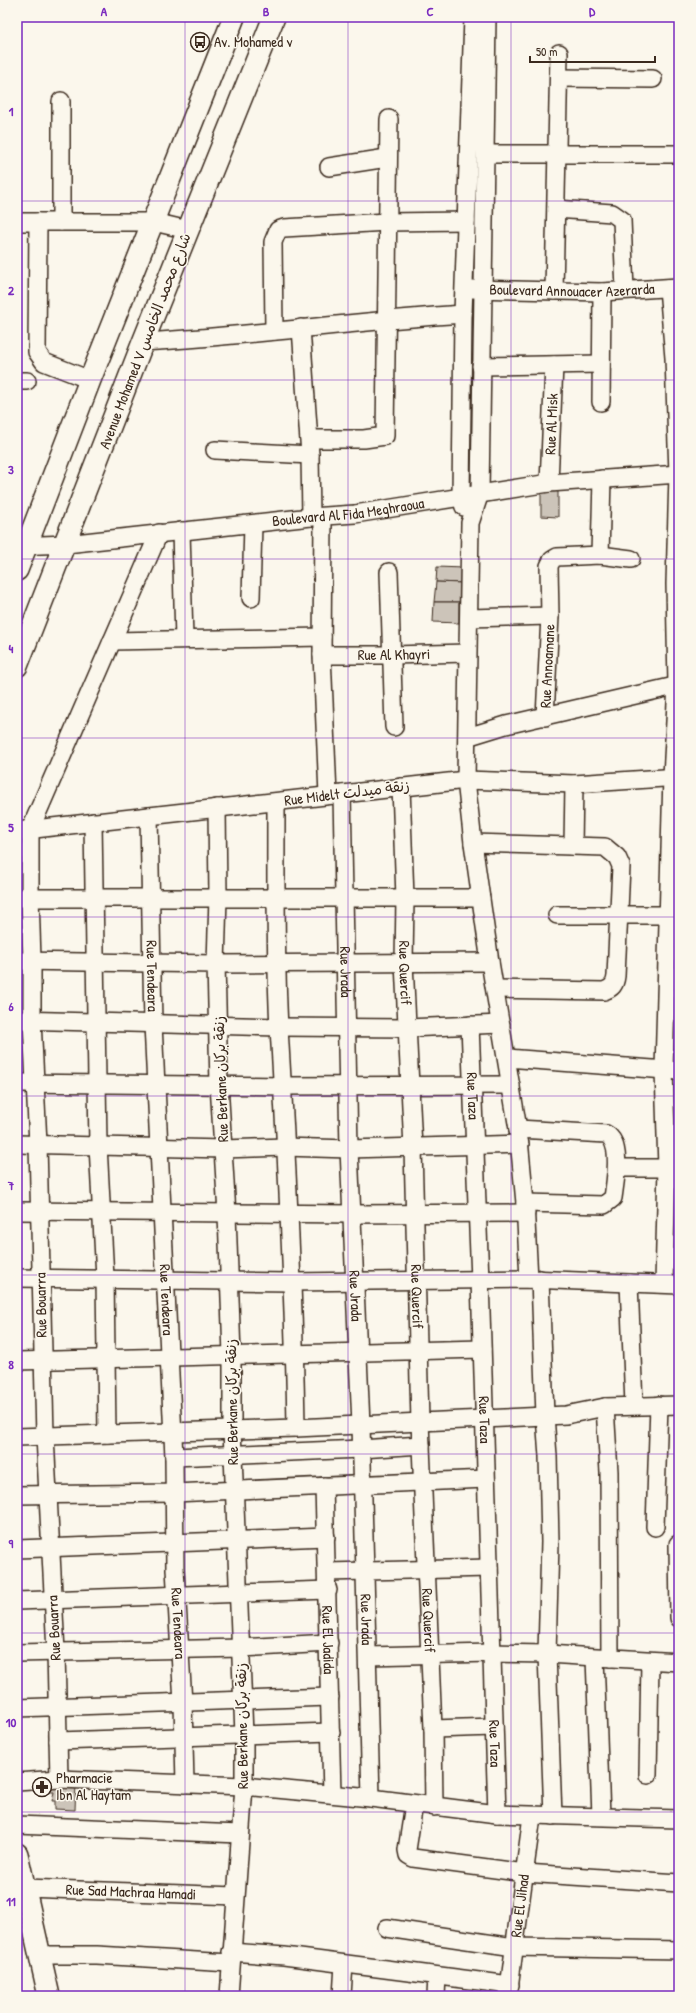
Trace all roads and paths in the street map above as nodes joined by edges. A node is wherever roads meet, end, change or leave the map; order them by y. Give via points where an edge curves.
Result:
1 (234, 17) edge
2 (274, 17) edge
3 (473, 17) edge
4 (487, 17) edge
5 (559, 53) dead end
6 (559, 78) junction
7 (653, 79) dead end
8 (61, 101) dead end
9 (389, 119) dead end
10 (486, 154) junction
11 (557, 154) junction
12 (679, 154) edge
13 (387, 158) junction
14 (329, 167) dead end
15 (556, 209) junction
16 (466, 221) junction
17 (17, 222) edge
18 (38, 222) junction
19 (61, 222) junction
20 (154, 222) junction
21 (387, 222) junction
22 (188, 230) junction
23 (674, 287) edge
24 (465, 289) junction
25 (483, 289) junction
26 (625, 290) junction
27 (554, 291) junction
28 (602, 292) junction
29 (463, 314) junction
30 (385, 319) junction
31 (301, 328) junction
32 (274, 331) junction
33 (143, 342) junction
34 (676, 358) edge
35 (600, 364) junction
36 (554, 365) junction
37 (481, 366) junction
38 (90, 380) junction
39 (601, 402) dead end
40 (310, 447) junction
41 (215, 450) dead end
42 (678, 474) edge
43 (602, 479) junction
44 (549, 483) junction
45 (480, 493) junction
46 (461, 497) junction
47 (317, 517) junction
48 (470, 523) junction
49 (253, 524) junction
50 (181, 531) junction
51 (159, 533) junction
52 (66, 544) junction
53 (22, 546) edge
54 (600, 555) junction
55 (631, 559) dead end
56 (17, 570) edge
57 (389, 572) dead end
58 (677, 584) edge
59 (252, 598) dead end
60 (550, 616) junction
61 (469, 618) junction
62 (322, 637) junction
63 (184, 639) junction
64 (112, 641) junction
65 (467, 653) junction
66 (322, 655) junction
67 (392, 656) junction
68 (17, 666) edge
69 (678, 685) edge
70 (545, 717) junction
71 (394, 727) dead end
72 (468, 737) junction
73 (675, 776) edge
74 (466, 780) junction
75 (574, 784) junction
76 (401, 787) junction
77 (335, 795) junction
78 (276, 802) junction
79 (217, 808) junction
80 (149, 816) junction
81 (93, 822) junction
82 (24, 830) edge
83 (473, 843) junction
84 (573, 846) junction
85 (674, 854) edge
86 (95, 897) junction
87 (150, 897) junction
88 (218, 897) junction
89 (23, 898) edge
90 (404, 898) junction
91 (481, 898) junction
92 (276, 899) junction
93 (344, 899) junction
94 (557, 915) dead end
95 (618, 915) junction
96 (668, 915) junction
97 (673, 953) edge
98 (25, 960) edge
99 (94, 962) junction
100 (490, 962) junction
101 (152, 963) junction
102 (404, 963) junction
103 (216, 964) junction
104 (278, 964) junction
105 (344, 964) junction
106 (494, 989) junction
107 (25, 1020) edge
108 (96, 1023) junction
109 (154, 1024) junction
110 (501, 1024) junction
111 (470, 1025) junction
112 (219, 1026) junction
113 (279, 1027) junction
114 (346, 1027) junction
115 (407, 1028) junction
116 (507, 1058) junction
117 (672, 1070) edge
118 (17, 1083) edge
119 (36, 1083) junction
120 (97, 1084) junction
121 (219, 1084) junction
122 (156, 1085) junction
123 (512, 1085) junction
124 (284, 1086) junction
125 (348, 1086) junction
126 (410, 1086) junction
127 (472, 1086) junction
128 (519, 1137) junction
129 (17, 1144) edge
130 (38, 1144) junction
131 (98, 1145) junction
132 (160, 1146) junction
133 (475, 1146) junction
134 (284, 1147) junction
135 (413, 1148) junction
136 (223, 1149) junction
137 (349, 1149) junction
138 (617, 1168) junction
139 (667, 1168) junction
140 (526, 1208) junction
141 (17, 1211) edge
142 (38, 1211) junction
143 (100, 1212) junction
144 (478, 1212) junction
145 (163, 1213) junction
146 (227, 1214) junction
147 (288, 1214) junction
148 (352, 1214) junction
149 (416, 1214) junction
150 (17, 1278) edge
151 (41, 1278) junction
152 (104, 1278) junction
153 (167, 1279) junction
154 (535, 1279) junction
155 (355, 1280) junction
156 (480, 1280) junction
157 (229, 1281) junction
158 (417, 1281) junction
159 (291, 1282) junction
160 (629, 1283) junction
161 (672, 1284) edge
162 (482, 1349) junction
163 (419, 1350) junction
164 (357, 1351) junction
165 (295, 1353) junction
166 (232, 1355) junction
167 (169, 1356) junction
168 (106, 1359) junction
169 (42, 1360) junction
170 (17, 1361) edge
171 (659, 1405) junction
172 (679, 1405) edge
173 (634, 1406) junction
174 (605, 1407) junction
175 (545, 1416) junction
176 (484, 1419) junction
177 (420, 1422) junction
178 (361, 1425) junction
179 (296, 1428) junction
180 (232, 1429) junction
181 (172, 1430) junction
182 (107, 1434) junction
183 (45, 1436) junction
184 (17, 1437) edge
185 (421, 1445) junction
186 (361, 1449) junction
187 (233, 1455) junction
188 (174, 1457) junction
189 (486, 1479) junction
190 (423, 1482) junction
191 (362, 1484) junction
192 (324, 1486) junction
193 (235, 1489) junction
194 (174, 1493) junction
195 (48, 1494) junction
196 (17, 1495) edge
197 (655, 1527) dead end
198 (326, 1537) junction
199 (238, 1541) junction
200 (175, 1544) junction
201 (678, 1544) dead end
202 (50, 1548) junction
203 (17, 1549) edge
204 (426, 1568) junction
205 (489, 1568) junction
206 (365, 1570) junction
207 (327, 1572) junction
208 (328, 1590) junction
209 (240, 1594) junction
210 (176, 1596) junction
211 (53, 1599) junction
212 (17, 1601) edge
213 (679, 1618) edge
214 (329, 1643) junction
215 (180, 1648) junction
216 (241, 1648) junction
217 (56, 1652) junction
218 (17, 1653) edge
219 (491, 1653) junction
220 (430, 1654) junction
221 (547, 1654) junction
222 (368, 1656) junction
223 (603, 1658) junction
224 (650, 1661) junction
225 (679, 1662) edge
226 (330, 1697) junction
227 (243, 1701) junction
228 (183, 1703) junction
229 (57, 1707) junction
230 (17, 1708) edge
231 (494, 1727) junction
232 (433, 1729) junction
233 (331, 1732) junction
234 (244, 1735) junction
235 (183, 1738) junction
236 (58, 1741) junction
237 (648, 1775) dead end
238 (59, 1779) junction
239 (17, 1782) edge
240 (184, 1784) junction
241 (244, 1786) junction
242 (332, 1794) junction
243 (371, 1798) junction
244 (414, 1804) junction
245 (434, 1807) junction
246 (497, 1814) junction
247 (532, 1816) junction
248 (553, 1816) junction
249 (601, 1816) junction
250 (679, 1819) edge
251 (17, 1825) edge
252 (240, 1834) junction
253 (17, 1854) edge
254 (525, 1873) junction
255 (679, 1883) edge
256 (26, 1888) junction
257 (235, 1896) junction
258 (387, 1928) dead end
259 (514, 1947) junction
260 (679, 1950) edge
261 (40, 1955) junction
262 (231, 1958) junction
263 (344, 1964) junction
264 (437, 1976) junction
265 (509, 1990) edge
266 (49, 1996) edge
267 (229, 1996) edge
268 (342, 1996) edge
269 (436, 1996) edge

1 - 20 street
2 - 22 street, Avenue Mohamed V شارع محمد الخامس
3 - 16 street
4 - 10 street
5 - 6 street
6 - 7 street
6 - 11 street
8 - 19 street
9 - 13 street
10 - 11 street
10 - 25 street
11 - 12 street
11 - 15 street
13 - 14 street
13 - 21 street
15 - 26 street via 612,212 622,220
15 - 27 street
16 - 21 street
16 - 24 street
17 - 18 street
18 - 19 street
18 - 38 street via 36,352 44,362
19 - 20 street
20 - 22 street
20 - 38 street
21 - 30 street
21 - 32 street via 278,230 273,242
22 - 33 street, Avenue Mohamed V شارع محمد الخامس
23 - 26 street, Boulevard Annouacer Azerarda
23 - 34 street
24 - 25 street, Boulevard Annouacer Azerarda
24 - 29 street
25 - 27 street, Boulevard Annouacer Azerarda
25 - 37 street
26 - 28 street, Boulevard Annouacer Azerarda
27 - 28 street, Boulevard Annouacer Azerarda
28 - 35 street
29 - 30 street
29 - 46 street
30 - 31 street
30 - 40 street via 384,436
31 - 32 street
31 - 40 street, Rue Jrada
32 - 33 street
33 - 52 street, Avenue Mohamed V شارع محمد الخامس
34 - 42 street
35 - 36 street
35 - 39 street
36 - 37 street
36 - 44 street, Rue Al Misk
37 - 45 street
38 - 53 street
40 - 41 street
40 - 47 street, Rue Jrada
42 - 43 street, Boulevard Al Fida Meghraoua
42 - 58 street
43 - 44 street, Boulevard Al Fida Meghraoua
43 - 54 street
44 - 45 street, Boulevard Al Fida Meghraoua
45 - 46 street, Boulevard Al Fida Meghraoua
45 - 48 street
46 - 47 street, Boulevard Al Fida Meghraoua via 355,514
46 - 48 street
47 - 49 street, Boulevard Al Fida Meghraoua
47 - 62 street, Rue Jrada
48 - 61 street
49 - 50 street, Boulevard Al Fida Meghraoua
49 - 59 street
50 - 51 street, Boulevard Al Fida Meghraoua
50 - 63 street
51 - 52 street, Boulevard Al Fida Meghraoua
51 - 64 street
52 - 53 street, Boulevard Al Fida Meghraoua
52 - 68 street, Avenue Mohamed V شارع محمد الخامس
53 - 56 street
54 - 55 street
54 - 60 street, Rue Annoamane via 557,557 552,560 549,566
57 - 67 street
58 - 69 street
60 - 61 street, Rue Annoamane
60 - 70 street, Rue Annoamane
61 - 65 street
62 - 63 street
62 - 66 street, Rue Jrada
63 - 64 street
64 - 82 street
65 - 67 street, Rue Al Khayri
65 - 72 street
66 - 67 street, Rue Al Khayri
66 - 77 street, Rue Jrada
67 - 71 street
69 - 70 street
69 - 73 street
70 - 72 street
72 - 74 street
73 - 75 street, Rue Midelt زنقة ميدلت
73 - 85 street
74 - 75 street, Rue Midelt زنقة ميدلت
74 - 76 street, Rue Midelt زنقة ميدلت
74 - 83 street
75 - 84 street
76 - 77 street, Rue Midelt زنقة ميدلت
76 - 90 street, Rue Quercif
77 - 78 street, Rue Midelt زنقة ميدلت
77 - 93 street, Rue Jrada
78 - 79 street, Rue Midelt زنقة ميدلت
78 - 92 street
79 - 80 street, Rue Midelt زنقة ميدلت
79 - 88 street, Rue Berkane زنقة بركان
80 - 81 street, Rue Midelt زنقة ميدلت
80 - 87 street, Rue Tendeara
81 - 82 street, Rue Midelt زنقة ميدلت
81 - 86 street
82 - 89 street, Rue Bouarra
83 - 84 street
83 - 91 street
84 - 95 street via 605,847 617,857 621,866
85 - 96 street
86 - 87 street
86 - 89 street
86 - 99 street
87 - 88 street
87 - 101 street, Rue Tendeara
88 - 92 street
88 - 103 street, Rue Berkane زنقة بركان
89 - 98 street, Rue Bouarra
90 - 91 street
90 - 93 street
90 - 102 street, Rue Quercif
91 - 100 street
92 - 93 street
92 - 104 street
93 - 105 street, Rue Jrada
94 - 95 street
95 - 96 street
95 - 106 street via 616,976 611,988 604,991
96 - 97 street
97 - 117 street
98 - 99 street
98 - 107 street, Rue Bouarra
99 - 101 street
99 - 108 street
100 - 102 street
100 - 106 street
101 - 103 street
101 - 109 street, Rue Tendeara
102 - 105 street
102 - 115 street, Rue Quercif
103 - 104 street
103 - 112 street, Rue Berkane زنقة بركان
104 - 105 street
104 - 113 street
105 - 114 street, Rue Jrada
106 - 110 street
107 - 108 street
107 - 119 street, Rue Bouarra
108 - 109 street
108 - 120 street
109 - 112 street
109 - 122 street, Rue Tendeara
110 - 111 street
110 - 116 street
111 - 115 street
111 - 127 street, Rue Taza
112 - 113 street
112 - 121 street, Rue Berkane زنقة بركان
113 - 114 street
113 - 124 street
114 - 115 street
114 - 125 street, Rue Jrada
115 - 126 street, Rue Quercif
116 - 117 street
116 - 123 street
117 - 139 street
118 - 119 street
119 - 120 street
119 - 130 street, Rue Bouarra
120 - 122 street
120 - 131 street
121 - 122 street
121 - 124 street
121 - 136 street, Rue Berkane زنقة بركان
122 - 132 street, Rue Tendeara
123 - 127 street
123 - 128 street
124 - 125 street
124 - 134 street
125 - 126 street
125 - 137 street, Rue Jrada
126 - 127 street
126 - 135 street, Rue Quercif
127 - 133 street, Rue Taza
128 - 133 street
128 - 138 street via 606,1134 614,1143
128 - 140 street
129 - 130 street
130 - 131 street
130 - 142 street, Rue Bouarra
131 - 132 street
131 - 143 street
132 - 136 street
132 - 145 street, Rue Tendeara
133 - 135 street
133 - 144 street, Rue Taza
134 - 136 street
134 - 137 street
134 - 147 street
135 - 137 street
135 - 149 street, Rue Quercif
136 - 146 street, Rue Berkane زنقة بركان
137 - 148 street, Rue Jrada
138 - 139 street
138 - 140 street via 613,1198 604,1205
139 - 161 street
140 - 144 street
140 - 154 street
141 - 142 street
142 - 143 street
142 - 151 street, Rue Bouarra
143 - 145 street
143 - 152 street
144 - 149 street
144 - 156 street, Rue Taza
145 - 146 street
145 - 153 street, Rue Tendeara
146 - 147 street
146 - 157 street, Rue Berkane زنقة بركان
147 - 148 street
147 - 159 street
148 - 149 street
148 - 155 street, Rue Jrada
149 - 158 street, Rue Quercif
150 - 151 street
151 - 152 street
151 - 169 street, Rue Bouarra
152 - 153 street
152 - 168 street
153 - 157 street
153 - 167 street, Rue Tendeara
154 - 156 street
154 - 160 street
154 - 175 street
155 - 158 street
155 - 159 street
155 - 164 street, Rue Jrada
156 - 158 street
156 - 162 street, Rue Taza
157 - 159 street
157 - 166 street, Rue Berkane زنقة بركان
158 - 163 street, Rue Quercif
159 - 165 street
160 - 161 street
160 - 173 street
162 - 163 street
162 - 176 street, Rue Taza
163 - 164 street
163 - 177 street, Rue Quercif
164 - 165 street
164 - 178 street, Rue Jrada
165 - 166 street
165 - 179 street
166 - 167 street
166 - 180 street, Rue Berkane زنقة بركان
167 - 168 street
167 - 181 street, Rue Tendeara
168 - 169 street
168 - 182 street
169 - 170 street
169 - 183 street, Rue Bouarra
171 - 172 street
171 - 173 street
171 - 197 street
173 - 174 street
174 - 175 street via 577,1414
174 - 223 street via 610,1472
175 - 176 street
175 - 221 street via 550,1527
176 - 177 street
176 - 189 street, Rue Taza
177 - 178 street
177 - 185 street, Rue Quercif
178 - 179 street
178 - 186 street, Rue Jrada
179 - 180 street
180 - 181 street
180 - 187 street, Rue Berkane زنقة بركان
181 - 182 street
181 - 188 street, Rue Tendeara
182 - 183 street
183 - 184 street
183 - 195 street, Rue Bouarra
185 - 186 street
185 - 190 street, Rue Quercif
186 - 187 street
186 - 191 street, Rue Jrada
187 - 188 street
187 - 193 street, Rue Berkane زنقة بركان
188 - 194 street, Rue Tendeara
189 - 190 street
189 - 205 street, Rue Taza
190 - 191 street
190 - 204 street, Rue Quercif
191 - 192 street
191 - 206 street, Rue Jrada
192 - 193 street
192 - 198 street, Rue El Jadida
193 - 194 street
193 - 199 street, Rue Berkane زنقة بركان
194 - 195 street
194 - 200 street, Rue Tendeara
195 - 196 street
195 - 202 street, Rue Bouarra
198 - 199 street
198 - 207 street, Rue El Jadida
199 - 200 street
199 - 209 street, Rue Berkane زنقة بركان
200 - 202 street
200 - 210 street, Rue Tendeara
201 - 213 street
202 - 203 street
202 - 211 street, Rue Bouarra
204 - 205 street
204 - 206 street
204 - 220 street, Rue Quercif
205 - 219 street, Rue Taza
206 - 207 street
206 - 222 street, Rue Jrada
207 - 208 street, Rue El Jadida
208 - 209 street
208 - 214 street, Rue El Jadida
209 - 210 street
209 - 216 street, Rue Berkane زنقة بركان
210 - 211 street
210 - 215 street, Rue Tendeara
211 - 212 street
211 - 217 street, Rue Bouarra
214 - 216 street
214 - 226 street, Rue El Jadida
215 - 216 street
215 - 217 street
215 - 228 street, Rue Tendeara
216 - 227 street, Rue Berkane زنقة بركان
217 - 218 street
217 - 229 street, Rue Bouarra
219 - 220 street
219 - 221 street
219 - 231 street, Rue Taza
220 - 222 street
220 - 232 street, Rue Quercif
221 - 223 street
221 - 248 street
222 - 243 street, Rue Jrada
223 - 224 street
223 - 249 street
224 - 225 street
224 - 237 street
226 - 227 street
226 - 233 street, Rue El Jadida
227 - 228 street
227 - 234 street, Rue Berkane زنقة بركان
228 - 229 street
228 - 235 street, Rue Tendeara
229 - 230 street
229 - 236 street, Rue Bouarra
231 - 232 street
231 - 246 street, Rue Taza
232 - 245 street, Rue Quercif
233 - 234 street
233 - 242 street, Rue El Jadida
234 - 235 street
234 - 241 street, Rue Berkane زنقة بركان
235 - 236 street
235 - 240 street, Rue Tendeara
236 - 238 street, Rue Bouarra
238 - 239 street
238 - 240 street
240 - 241 street
241 - 242 street
241 - 252 street, Rue Berkane زنقة بركان
242 - 243 street
243 - 244 street
244 - 245 street
244 - 254 street via 407,1850 410,1857
245 - 246 street
246 - 247 street
247 - 248 street
247 - 254 street, Rue El Jihad
248 - 249 street
249 - 250 street
251 - 252 street
252 - 257 street, Rue Berkane زنقة بركان
253 - 256 street
254 - 255 street
254 - 259 street, Rue El Jihad
256 - 257 street, Rue Sad Machraa Hamadi
256 - 261 street
257 - 262 street, Rue Berkane زنقة بركان
258 - 259 street
259 - 260 street
259 - 265 street, Rue El Jihad
261 - 262 street
261 - 266 street
262 - 263 street
262 - 267 street, Rue Berkane زنقة بركان
263 - 264 street
263 - 268 street
264 - 265 street
264 - 269 street

